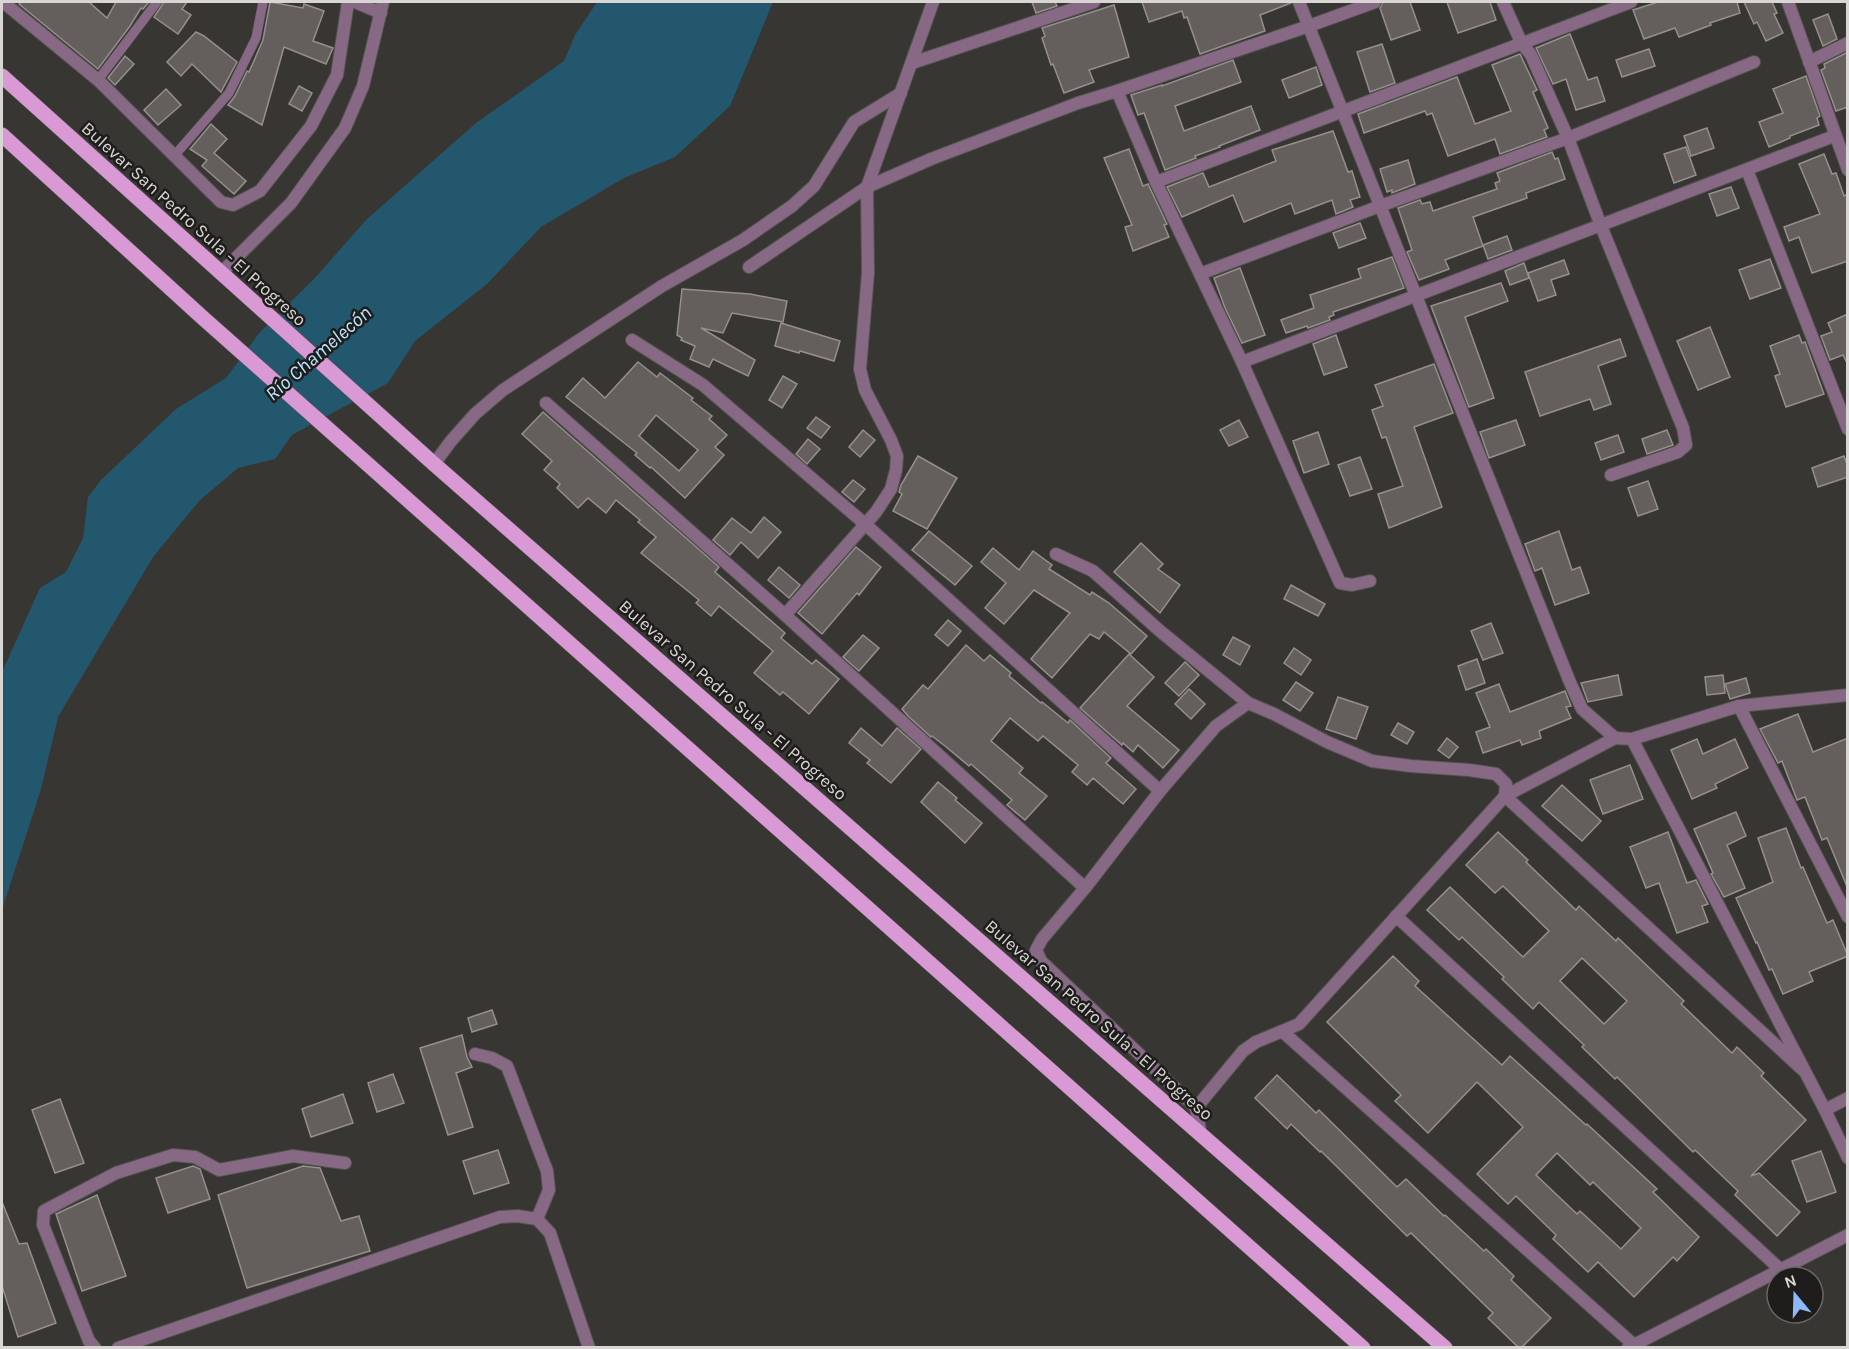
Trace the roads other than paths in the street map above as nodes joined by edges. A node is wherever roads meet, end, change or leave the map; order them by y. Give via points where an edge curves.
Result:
1 (3, 2) edge
2 (158, 2) edge
3 (263, 2) edge
4 (348, 2) edge
5 (355, 2) edge
6 (933, 2) edge
7 (1094, 2) edge
8 (1299, 2) edge
9 (1375, 2) edge
10 (1503, 2) edge
11 (1632, 2) edge
12 (1788, 2) edge
13 (382, 7) edge
14 (1309, 26) junction
15 (1521, 42) junction
16 (1848, 44) edge
17 (1754, 62) dead end
18 (1809, 62) junction
19 (912, 63) junction
20 (2, 76) edge
21 (98, 80) junction
22 (1118, 91) junction
23 (901, 93) junction
24 (1343, 112) junction
25 (2, 135) edge
26 (1834, 136) junction
27 (1568, 138) junction
28 (174, 156) junction
29 (1747, 170) junction
30 (1848, 170) edge
31 (1156, 182) junction
32 (867, 188) junction
33 (1380, 206) junction
34 (1601, 226) junction
35 (749, 267) dead end
36 (221, 273) junction
37 (1200, 274) junction
38 (1415, 295) junction
39 (632, 340) dead end
40 (1242, 362) junction
41 (546, 403) dead end
42 (1848, 429) edge
43 (434, 464) junction
44 (1611, 476) dead end
45 (865, 524) junction
46 (1056, 554) dead end
47 (1370, 581) dead end
48 (785, 615) junction
49 (1848, 695) edge
50 (1248, 703) junction
51 (1739, 706) junction
52 (1616, 738) junction
53 (1632, 739) junction
54 (1160, 791) junction
55 (1505, 796) junction
56 (1085, 888) junction
57 (1395, 916) junction
58 (1848, 917) edge
59 (1283, 1032) junction
60 (475, 1054) dead end
61 (1803, 1070) junction
62 (1848, 1098) edge
63 (1196, 1108) junction
64 (1825, 1110) junction
65 (1201, 1136) junction
66 (1848, 1158) edge
67 (345, 1163) dead end
68 (537, 1219) junction
69 (1848, 1235) edge
70 (1776, 1265) edge
71 (1791, 1265) edge
72 (1765, 1278) edge
73 (1631, 1346) edge
74 (95, 1347) edge
75 (118, 1347) edge
76 (589, 1347) edge
77 (1363, 1347) edge
78 (1445, 1347) edge

1 - 21 street
2 - 21 lane
3 - 28 lane via 256,38 229,93
4 - 28 street via 337,75 311,126 260,190 233,205 221,202
5 - 13 street
6 - 19 street
7 - 19 street
8 - 14 street
9 - 14 street
10 - 15 street
11 - 15 street
12 - 18 street
13 - 36 street via 363,86 345,128 291,203
14 - 22 street
14 - 24 street
15 - 24 street
15 - 27 street via 1531,55
16 - 18 street
17 - 27 street
18 - 26 street
19 - 23 street
20 - 36 main road, Bulevar San Pedro Sula - El Progreso
21 - 28 street
22 - 31 street
22 - 32 street via 932,159
23 - 32 street
23 - 43 street via 854,122 814,186 792,206 503,390 475,414
24 - 31 street
24 - 33 street
25 - 77 main road via 202,318
26 - 29 street
26 - 30 street
27 - 33 street
27 - 34 street
29 - 34 street
29 - 42 street
31 - 37 street
32 - 35 street
32 - 45 street via 868,273 860,369 865,390 897,456 891,489
33 - 37 street
33 - 38 street
34 - 38 street
34 - 44 street via 1683,428 1686,445 1678,453
36 - 43 main road, Bulevar San Pedro Sula - El Progreso
37 - 40 street
38 - 40 street
38 - 52 street via 1582,709
39 - 45 street via 703,386
40 - 47 street via 1340,583
41 - 48 street
43 - 65 main road, Bulevar San Pedro Sula - El Progreso
45 - 48 street
45 - 54 street
46 - 50 street via 1094,571
48 - 56 street
49 - 51 street
50 - 54 street via 1216,726
50 - 55 street via 1372,761 1496,774 1506,784
51 - 53 street
51 - 58 street
52 - 53 street
52 - 55 street
53 - 61 street
54 - 56 street
55 - 57 street
55 - 61 street
56 - 63 street via 1042,939 1036,950 1041,961
57 - 59 street via 1299,1024
57 - 70 street
59 - 63 street via 1267,1036 1243,1051
59 - 73 street
60 - 68 street via 507,1066 543,1160 549,1190
61 - 64 street
62 - 64 street
63 - 65 street
64 - 66 street
65 - 78 main road, Bulevar San Pedro Sula - El Progreso
67 - 74 street via 293,1156 219,1170 195,1157 173,1155 116,1173 44,1211 43,1225 89,1341
68 - 75 street via 500,1217
68 - 76 street via 550,1233
69 - 71 street
72 - 73 street

